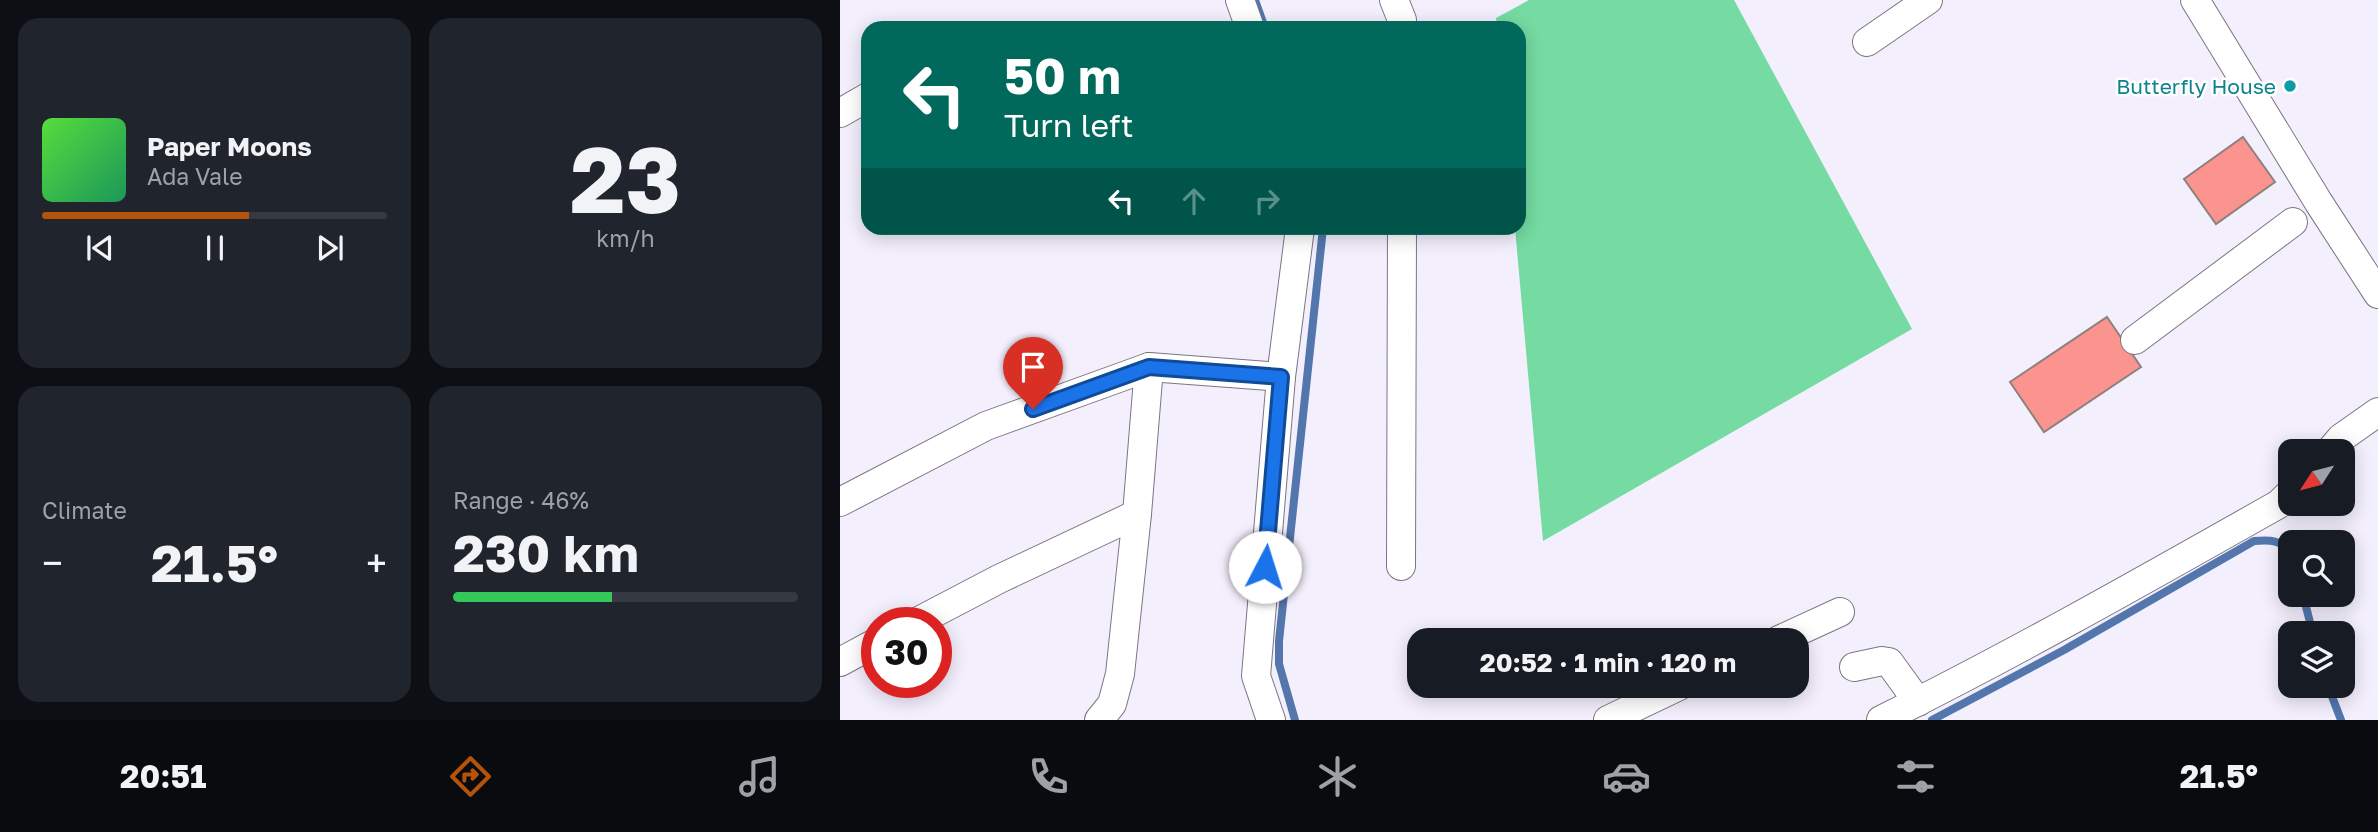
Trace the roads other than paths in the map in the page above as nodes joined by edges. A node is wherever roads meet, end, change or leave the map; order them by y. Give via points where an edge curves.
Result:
1 (1240, 0) edge
2 (1394, 0) edge
3 (1928, 0) edge
4 (2195, 0) edge
5 (1248, 21) edge
6 (1402, 21) edge
7 (1867, 42) dead end
8 (861, 101) edge
9 (840, 113) edge
10 (2305, 213) junction
11 (1299, 235) edge
12 (1402, 235) edge
13 (2378, 294) edge
14 (2135, 340) dead end
15 (1149, 367) junction
16 (1281, 377) junction
17 (2378, 412) edge
18 (2340, 439) edge
19 (840, 502) edge
20 (2278, 505) edge
21 (1137, 514) junction
22 (1401, 566) dead end
23 (946, 607) edge
24 (1840, 612) dead end
25 (1805, 628) edge
26 (861, 651) edge
27 (840, 662) edge
28 (1854, 667) dead end
29 (1654, 698) edge
30 (1917, 702) junction
31 (1099, 720) edge
32 (1271, 720) edge
33 (1608, 720) edge
34 (1881, 720) edge

1 - 5 street
2 - 6 street
3 - 7 street
4 - 10 street
8 - 9 street
10 - 13 street
10 - 14 street
11 - 16 street
12 - 22 street
15 - 16 street
15 - 19 street via 986,426
15 - 21 street
16 - 32 street via 1256,676
17 - 18 street
20 - 30 street
21 - 23 street
21 - 31 street via 1121,674 1112,704
24 - 25 street
26 - 27 street
28 - 30 street via 1889,662
29 - 33 street
30 - 34 street

